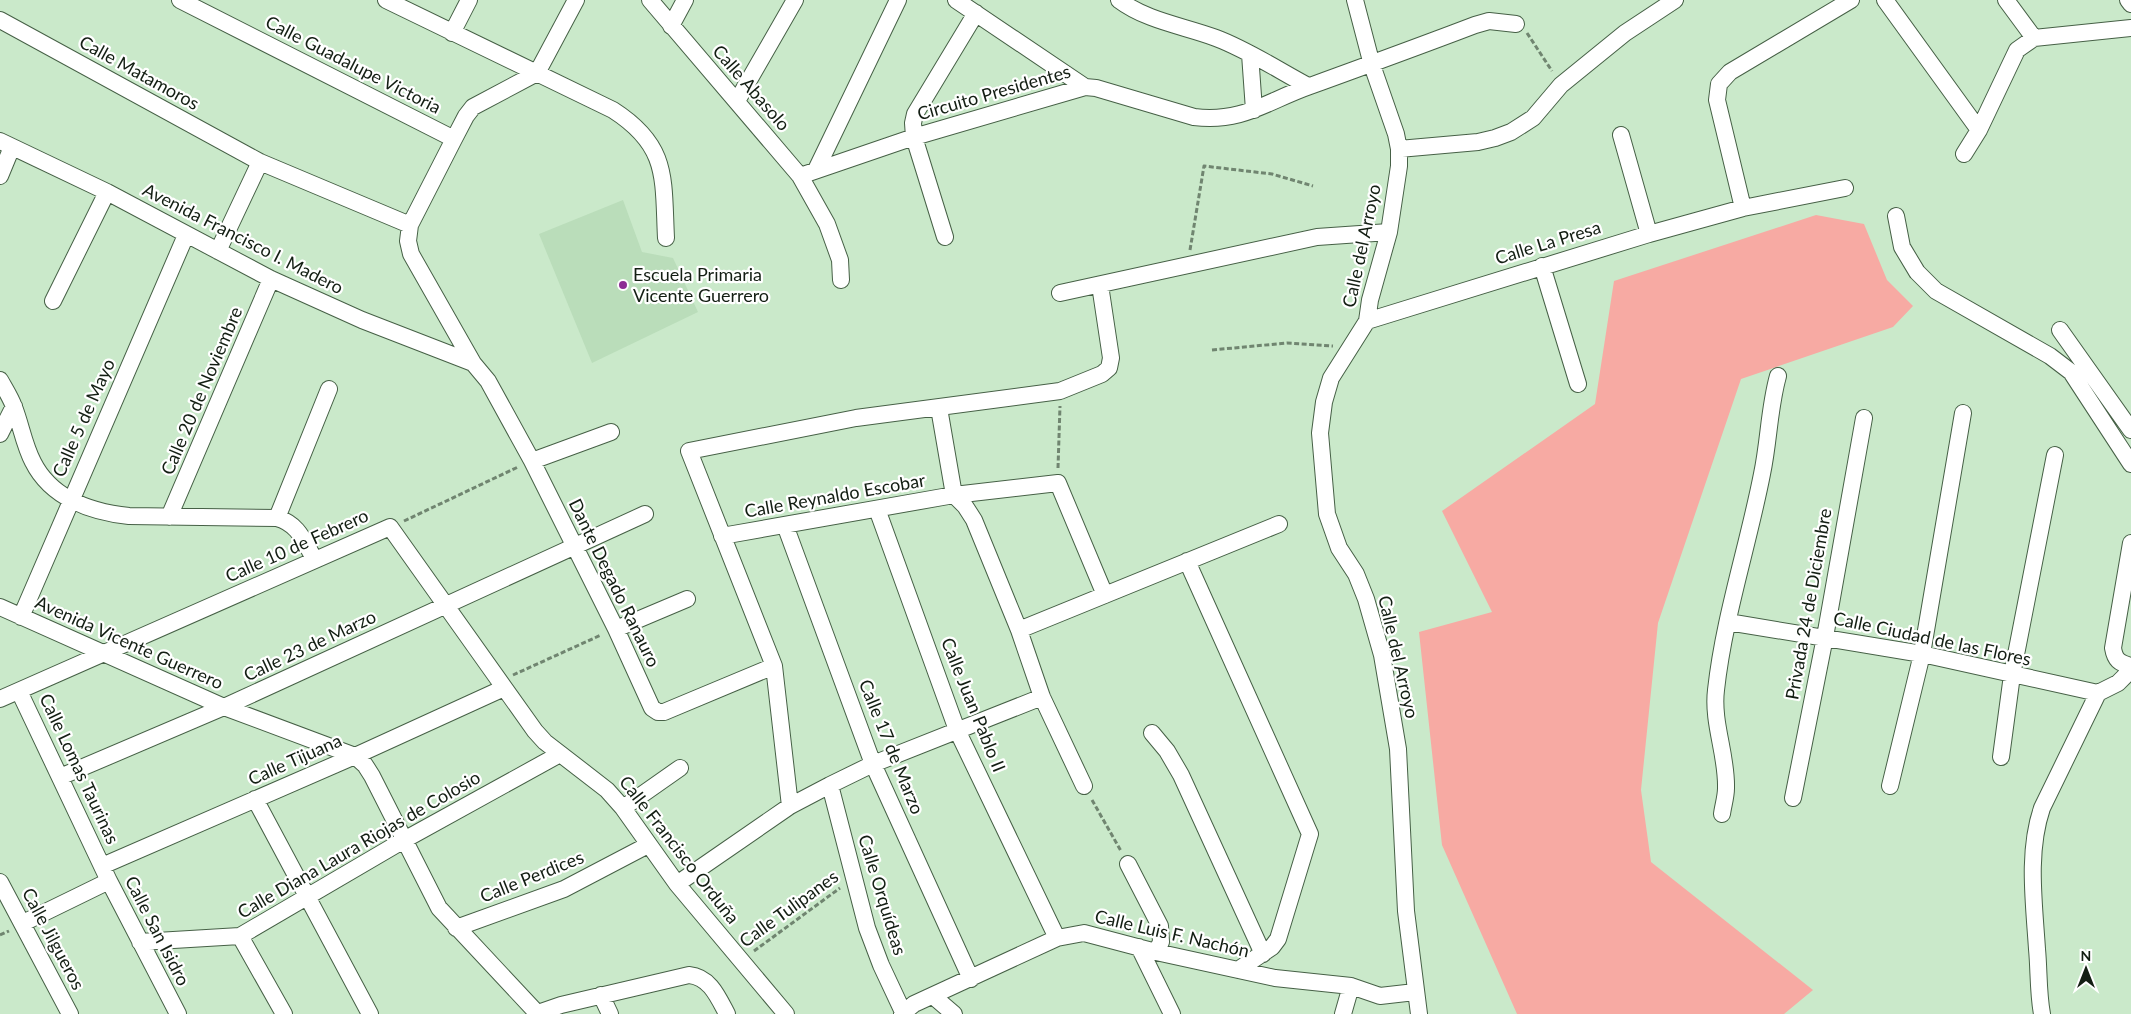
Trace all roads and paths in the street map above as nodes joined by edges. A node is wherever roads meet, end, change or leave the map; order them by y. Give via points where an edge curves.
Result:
1 (180, 0) edge
2 (386, 0) edge
3 (468, 0) edge
4 (576, 0) edge
5 (650, 0) edge
6 (685, 0) edge
7 (795, 0) edge
8 (898, 0) edge
9 (956, 0) edge
10 (1119, 0) edge
11 (1355, 0) edge
12 (1675, 0) edge
13 (1851, 0) edge
14 (1885, 0) edge
15 (2006, 0) edge
16 (2128, 0) edge
17 (2131, 4) edge
18 (976, 13) junction
19 (0, 20) edge
20 (1516, 24) joint
21 (671, 26) junction
22 (2131, 28) edge
23 (452, 33) junction
24 (2034, 38) junction
25 (1250, 54) junction
26 (1372, 65) junction
27 (537, 73) junction
28 (1561, 85) junction
29 (1308, 86) junction
30 (1085, 87) junction
31 (737, 101) junction
32 (1254, 110) junction
33 (1978, 130) junction
34 (1621, 135) dead end
35 (914, 137) junction
36 (454, 139) junction
37 (6, 144) edge
38 (1399, 149) junction
39 (1964, 154) dead end
40 (260, 162) junction
41 (816, 170) junction
42 (0, 176) edge
43 (800, 176) junction
44 (1313, 186) dead end
45 (1845, 188) dead end
46 (107, 192) junction
47 (1743, 208) junction
48 (1896, 216) dead end
49 (410, 225) junction
50 (1389, 232) junction
51 (1649, 234) junction
52 (186, 235) junction
53 (945, 237) dead end
54 (666, 238) dead end
55 (218, 251) junction
56 (1188, 265) junction
57 (1542, 266) junction
58 (271, 279) junction
59 (841, 280) dead end
60 (1100, 285) junction
61 (1060, 293) dead end
62 (53, 301) dead end
63 (1367, 321) junction
64 (2060, 330) dead end
65 (1350, 346) junction
66 (1212, 350) dead end
67 (473, 363) junction
68 (1778, 376) dead end
69 (0, 380) edge
70 (1578, 384) dead end
71 (329, 389) dead end
72 (1060, 391) junction
73 (14, 406) junction
74 (939, 408) junction
75 (1963, 413) dead end
76 (1864, 418) dead end
77 (2131, 430) edge
78 (611, 432) dead end
79 (0, 434) edge
80 (2055, 455) dead end
81 (532, 461) junction
82 (2131, 464) edge
83 (1058, 483) junction
84 (954, 495) junction
85 (70, 500) junction
86 (877, 509) junction
87 (645, 514) dead end
88 (169, 518) junction
89 (277, 518) junction
90 (1279, 524) dead end
91 (785, 525) junction
92 (390, 527) junction
93 (722, 536) junction
94 (2131, 543) edge
95 (574, 545) junction
96 (315, 560) junction
97 (1187, 561) junction
98 (1105, 595) junction
99 (687, 599) dead end
100 (446, 605) junction
101 (0, 607) edge
102 (20, 617) junction
103 (1728, 622) junction
104 (616, 629) junction
105 (1019, 630) junction
106 (1825, 637) junction
107 (101, 653) junction
108 (1922, 654) junction
109 (774, 666) junction
110 (2131, 666) edge
111 (2131, 670) edge
112 (2012, 675) junction
113 (501, 684) junction
114 (19, 690) junction
115 (2098, 693) junction
116 (1042, 697) junction
117 (0, 699) edge
118 (224, 707) junction
119 (957, 730) junction
120 (1152, 733) dead end
121 (560, 754) junction
122 (355, 756) junction
123 (2002, 757) dead end
124 (873, 764) junction
125 (680, 768) dead end
126 (60, 777) junction
127 (830, 785) junction
128 (1084, 786) joint
129 (1890, 786) dead end
130 (1793, 798) dead end
131 (255, 799) junction
132 (790, 806) junction
133 (622, 808) junction
134 (1722, 814) dead end
135 (404, 840) junction
136 (648, 845) junction
137 (1128, 864) joint
138 (102, 866) junction
139 (853, 879) junction
140 (109, 881) junction
141 (0, 882) edge
142 (677, 884) junction
143 (306, 897) junction
144 (23, 924) junction
145 (456, 928) junction
146 (240, 936) junction
147 (1057, 938) junction
148 (140, 942) junction
149 (1139, 946) junction
150 (1156, 952) junction
151 (1262, 954) junction
152 (742, 960) junction
153 (1238, 970) junction
154 (971, 980) junction
155 (1350, 986) junction
156 (1415, 992) junction
157 (601, 995) junction
158 (933, 996) junction
159 (903, 1013) edge
160 (70, 1014) edge
161 (178, 1014) edge
162 (284, 1014) edge
163 (370, 1014) edge
164 (536, 1014) edge
165 (610, 1014) edge
166 (727, 1014) edge
167 (786, 1014) edge
168 (954, 1014) edge
169 (1172, 1014) edge
170 (1343, 1014) edge
171 (1419, 1014) edge
172 (2042, 1014) edge

1 - 36 street, Calle Guadalupe Victoria
2 - 23 street
3 - 23 street
4 - 27 street
5 - 21 street, Calle Abasolo
6 - 21 street
7 - 31 street
8 - 41 street
9 - 18 street
10 - 25 street via 1147,15 1217,38
11 - 26 street, Calle del Arroyo
12 - 28 street via 1625,33
13 - 47 street via 1730,72 1720,84 1717,100
14 - 33 street
15 - 24 street
16 - 17 street
18 - 30 street
18 - 35 street via 915,114
19 - 40 street, Calle Matamoros
20 - 26 street, Circuito Presidentes via 1489,21
20 - 28 path via 1528,34
21 - 31 street, Calle Abasolo
22 - 24 street
23 - 27 street
24 - 33 street via 2017,50
25 - 29 street
25 - 32 street
26 - 29 street, Circuito Presidentes
26 - 38 street, Calle del Arroyo
27 - 36 street via 473,107
27 - 54 street via 613,110 632,122 648,139 663,178
28 - 38 street via 1533,118 1511,132 1478,142
29 - 32 street, Circuito Presidentes
30 - 32 street, Circuito Presidentes via 1194,117 1211,119
30 - 35 street, Circuito Presidentes
31 - 43 street, Calle Abasolo
33 - 39 street
34 - 51 street
35 - 41 street, Circuito Presidentes
35 - 53 street
36 - 49 street
37 - 42 street
37 - 46 street, Avenida Francisco I. Madero
38 - 50 street, Calle del Arroyo
40 - 49 street, Calle Matamoros
40 - 55 street
41 - 43 street, Circuito Presidentes
43 - 59 street, Calle Abasolo via 827,224 839,255
44 - 56 path via 1272,174 1204,166
45 - 47 street, Calle La Presa
46 - 52 street, Avenida Francisco I. Madero
46 - 62 street
47 - 51 street, Calle La Presa
48 - 82 street via 1902,248 1917,272 1936,291 2050,356 2071,372
49 - 67 street via 408,241 411,254
50 - 56 street via 1317,236
50 - 63 street, Calle del Arroyo
51 - 57 street, Calle La Presa
52 - 55 street, Avenida Francisco I. Madero
52 - 85 street, Calle 5 de Mayo
55 - 58 street, Avenida Francisco I. Madero
56 - 60 street
57 - 63 street, Calle La Presa
57 - 70 street
58 - 67 street, Avenida Francisco I. Madero via 362,320
58 - 88 street, Calle 20 de Noviembre
60 - 61 street
60 - 72 street via 1111,358 1109,368
63 - 65 street, Calle del Arroyo
64 - 77 street
65 - 66 path via 1287,343
65 - 156 street, Calle del Arroyo via 1331,378 1324,402 1320,433 1327,514 1339,548 1356,574 1366,599 1382,655 1398,749 1406,911
67 - 81 street, Dante Degado Ranauro via 488,381
68 - 103 street via 1763,472
69 - 73 street
71 - 89 street
72 - 74 street
72 - 83 path
73 - 79 street
73 - 85 street via 32,461 52,488
74 - 84 street
74 - 93 street via 856,418 689,451
75 - 108 street
76 - 106 street, Privada 24 de Diciembre
78 - 81 street
80 - 112 street
81 - 92 path, Calle 10 de Febrero
81 - 95 street, Dante Degado Ranauro
83 - 84 street, Calle Reynaldo Escobar
83 - 98 street
84 - 86 street, Calle Reynaldo Escobar
84 - 105 street via 974,520
85 - 88 street via 104,513
85 - 102 street, Calle 5 de Mayo
86 - 91 street, Calle Reynaldo Escobar
86 - 119 street, Calle Juan Pablo II
87 - 95 street
88 - 89 street
89 - 96 street via 296,528
90 - 97 street
91 - 93 street, Calle Reynaldo Escobar
91 - 124 street, Calle 17 de Marzo
92 - 96 street, Calle 10 de Febrero
92 - 100 street, Calle Francisco Orduña
93 - 109 street
94 - 110 street via 2113,648 2115,658
95 - 100 street, Calle 23 de Marzo
95 - 104 street, Dante Degado Ranauro
96 - 107 street, Calle 10 de Febrero
97 - 98 street
97 - 151 street via 1310,834 1278,939
98 - 105 street
99 - 104 street
100 - 113 street, Calle Francisco Orduña
100 - 118 street, Calle 23 de Marzo
101 - 102 street, Avenida Vicente Guerrero
102 - 107 street, Avenida Vicente Guerrero
103 - 106 street, Calle Ciudad de las Flores
103 - 134 street via 1716,691 1717,728 1726,788
104 - 109 street, Dante Degado Ranauro via 652,708 658,712
104 - 113 path
105 - 116 street
106 - 108 street, Calle Ciudad de las Flores
106 - 130 street, Privada 24 de Diciembre
107 - 114 street, Calle 10 de Febrero
107 - 118 street, Avenida Vicente Guerrero
108 - 112 street, Calle Ciudad de las Flores
108 - 129 street
109 - 132 street
111 - 115 street via 2118,683
112 - 115 street, Calle Ciudad de las Flores
112 - 123 street
113 - 121 street, Calle Francisco Orduña via 534,731
113 - 122 street, Calle Tijuana
114 - 117 street, Calle 10 de Febrero
114 - 126 street, Calle Lomas Taurinas
115 - 172 street via 2035,828 2034,899
116 - 119 street
116 - 128 street
118 - 122 street, Avenida Vicente Guerrero
118 - 126 street, Calle 23 de Marzo
119 - 124 street
119 - 147 street, Calle Juan Pablo II
120 - 151 street via 1181,775
121 - 133 street, Calle Francisco Orduña via 594,778
121 - 135 street, Calle Diana Laura Riojas de Colosio
122 - 131 street, Calle Tijuana
122 - 135 street via 372,776
124 - 127 street
124 - 154 street, Calle 17 de Marzo
125 - 133 street
126 - 138 street, Calle Lomas Taurinas
127 - 132 street
127 - 139 street, Calle Orquídeas
128 - 137 path
131 - 138 street, Calle Tijuana
131 - 143 street
132 - 142 street
133 - 136 street, Calle Francisco Orduña
135 - 143 street, Calle Diana Laura Riojas de Colosio
135 - 145 street via 439,908
136 - 142 street, Calle Francisco Orduña
136 - 145 street, Calle Perdices via 564,889
137 - 150 street via 1160,926 1161,942
138 - 140 street, Calle San Isidro
139 - 152 path, Calle Tulipanes
139 - 159 street, Calle Orquídeas via 867,928
140 - 144 street
140 - 148 street, Calle San Isidro
141 - 144 street, Calle Jilgueros
142 - 152 street, Calle Francisco Orduña
143 - 146 street, Calle Diana Laura Riojas de Colosio
143 - 163 street
144 - 160 street, Calle Jilgueros
145 - 164 street
146 - 148 street, Calle Diana Laura Riojas de Colosio
146 - 162 street
147 - 149 street, Calle Luis F. Nachón via 1084,933
147 - 154 street, Calle Luis F. Nachón
148 - 161 street, Calle San Isidro
149 - 150 street, Calle Luis F. Nachón
149 - 169 street
150 - 153 street, Calle Luis F. Nachón
151 - 153 street
152 - 167 street, Calle Francisco Orduña
153 - 155 street, Calle Luis F. Nachón via 1275,978
154 - 158 street, Calle Luis F. Nachón
155 - 156 street, Calle Luis F. Nachón via 1380,996
155 - 170 street
156 - 171 street, Calle del Arroyo
157 - 164 street
157 - 165 street
157 - 166 street via 689,975 699,976 707,982
158 - 159 street, Calle Luis F. Nachón
158 - 168 street

